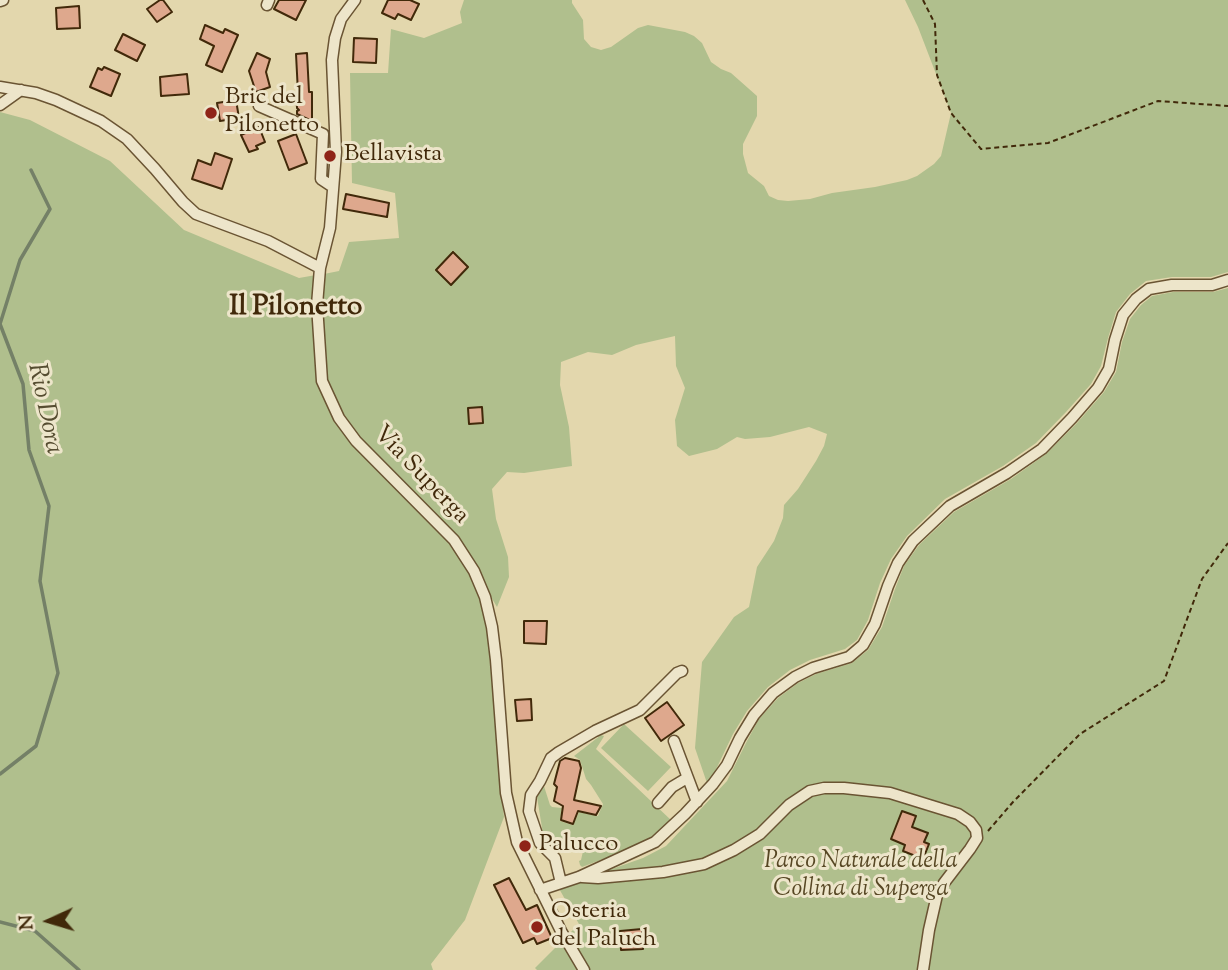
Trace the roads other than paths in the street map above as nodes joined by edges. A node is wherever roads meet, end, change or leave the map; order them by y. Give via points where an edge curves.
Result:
1 (355, 0) edge
2 (0, 86) edge
3 (21, 90) junction
4 (0, 105) edge
5 (259, 106) dead end
6 (333, 187) junction
7 (320, 268) junction
8 (1228, 280) edge
9 (682, 671) dead end
10 (674, 741) dead end
11 (687, 778) junction
12 (697, 802) junction
13 (658, 803) dead end
14 (579, 877) junction
15 (561, 883) junction
16 (540, 890) junction
17 (584, 970) edge
18 (923, 970) edge

1 - 6 street, Via Superga via 341,19 332,60
2 - 3 street
3 - 4 street
3 - 7 street via 57,100 127,139 196,214 268,241
5 - 6 street via 323,134 321,179
6 - 7 street, Via Superga via 330,228
7 - 16 street, Via Superga via 317,305 322,381 339,418 453,540 485,597 496,660 506,793 517,842
8 - 12 street via 1149,289 1136,299 1123,316 1109,369 1072,418 1042,449 950,506 913,541 898,562 876,624 863,645 849,657 794,677 773,693
9 - 15 street via 639,710 551,758 531,795 529,811 540,844 555,858
10 - 11 street
11 - 12 street
11 - 13 street
12 - 14 street via 655,842
14 - 15 street
14 - 18 street via 663,872 704,864 760,834 810,790 890,793 958,814 976,830 970,849 937,895
15 - 16 street
16 - 17 street, Via Superga

